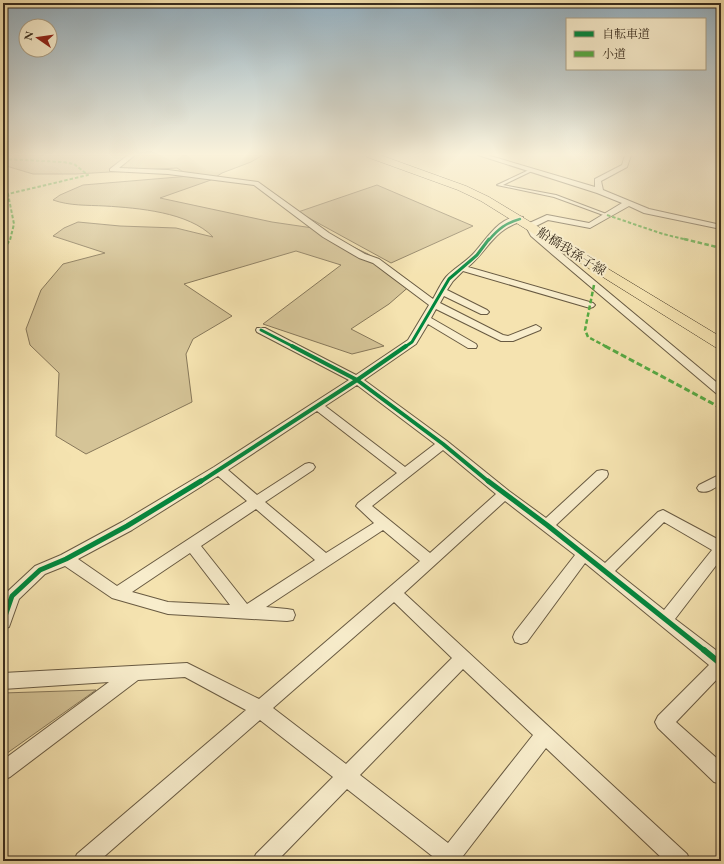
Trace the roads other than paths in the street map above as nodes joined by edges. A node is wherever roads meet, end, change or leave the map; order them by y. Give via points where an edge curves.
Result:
1 (272, 195) edge
2 (477, 195) edge
3 (552, 195) edge
4 (610, 195) edge
5 (628, 203) junction
6 (607, 215) junction
7 (524, 222) junction
8 (721, 227) edge
9 (461, 268) junction
10 (442, 290) junction
11 (434, 304) junction
12 (590, 305) dead end
13 (484, 312) dead end
14 (425, 318) junction
15 (536, 328) dead end
16 (261, 330) dead end
17 (719, 341) edge
18 (472, 346) dead end
19 (356, 380) junction
20 (721, 392) edge
21 (317, 405) junction
22 (442, 444) junction
23 (309, 467) dead end
24 (219, 470) junction
25 (405, 473) junction
26 (602, 474) dead end
27 (721, 478) edge
28 (704, 488) dead end
29 (504, 494) junction
30 (257, 502) junction
31 (384, 524) junction
32 (547, 525) junction
33 (192, 545) junction
34 (721, 549) edge
35 (584, 554) junction
36 (66, 559) junction
37 (430, 560) junction
38 (326, 561) junction
39 (606, 571) junction
40 (394, 593) junction
41 (117, 594) junction
42 (245, 613) junction
43 (287, 615) dead end
44 (666, 619) junction
45 (3, 622) edge
46 (521, 637) dead end
47 (463, 658) junction
48 (721, 664) edge
49 (136, 672) junction
50 (3, 681) edge
51 (259, 708) junction
52 (545, 735) junction
53 (3, 771) edge
54 (721, 775) edge
55 (346, 776) junction
56 (450, 860) edge
57 (84, 861) edge
58 (263, 861) edge
59 (680, 861) edge

1 - 11 street via 326,236 376,261
2 - 7 main road, 船橋我孫子線
3 - 6 lane
4 - 5 street
5 - 6 street
5 - 8 street via 647,211
6 - 7 street via 590,226 547,217 535,224
7 - 9 street via 507,223
7 - 17 main road, 船橋我孫子線
7 - 20 street via 556,253
9 - 10 street
9 - 12 street
10 - 11 street
10 - 13 street
11 - 14 street
11 - 15 street via 509,340
14 - 18 street
14 - 19 street via 412,342
16 - 19 street
19 - 21 street
19 - 22 street
21 - 24 street
21 - 25 street
22 - 25 street
22 - 29 street
23 - 30 street
24 - 30 street
24 - 36 street via 127,526
25 - 31 street via 363,506
26 - 32 street
27 - 28 street
29 - 32 street
29 - 37 street
30 - 33 street
30 - 38 street
31 - 37 street
31 - 38 street
32 - 35 street
33 - 41 street
33 - 42 street
34 - 39 street via 663,515
34 - 44 street
35 - 39 street
35 - 46 street
36 - 41 street
36 - 45 street via 40,570 12,596
37 - 40 street
38 - 42 street
39 - 44 street
40 - 47 street
40 - 51 street
41 - 42 street via 168,608
42 - 43 street
44 - 48 street
47 - 52 street
47 - 55 street
48 - 54 street via 664,722
49 - 50 street
49 - 51 street via 187,670
49 - 53 street
51 - 55 street
51 - 57 street
52 - 56 street
52 - 59 street
55 - 56 street
55 - 58 street

